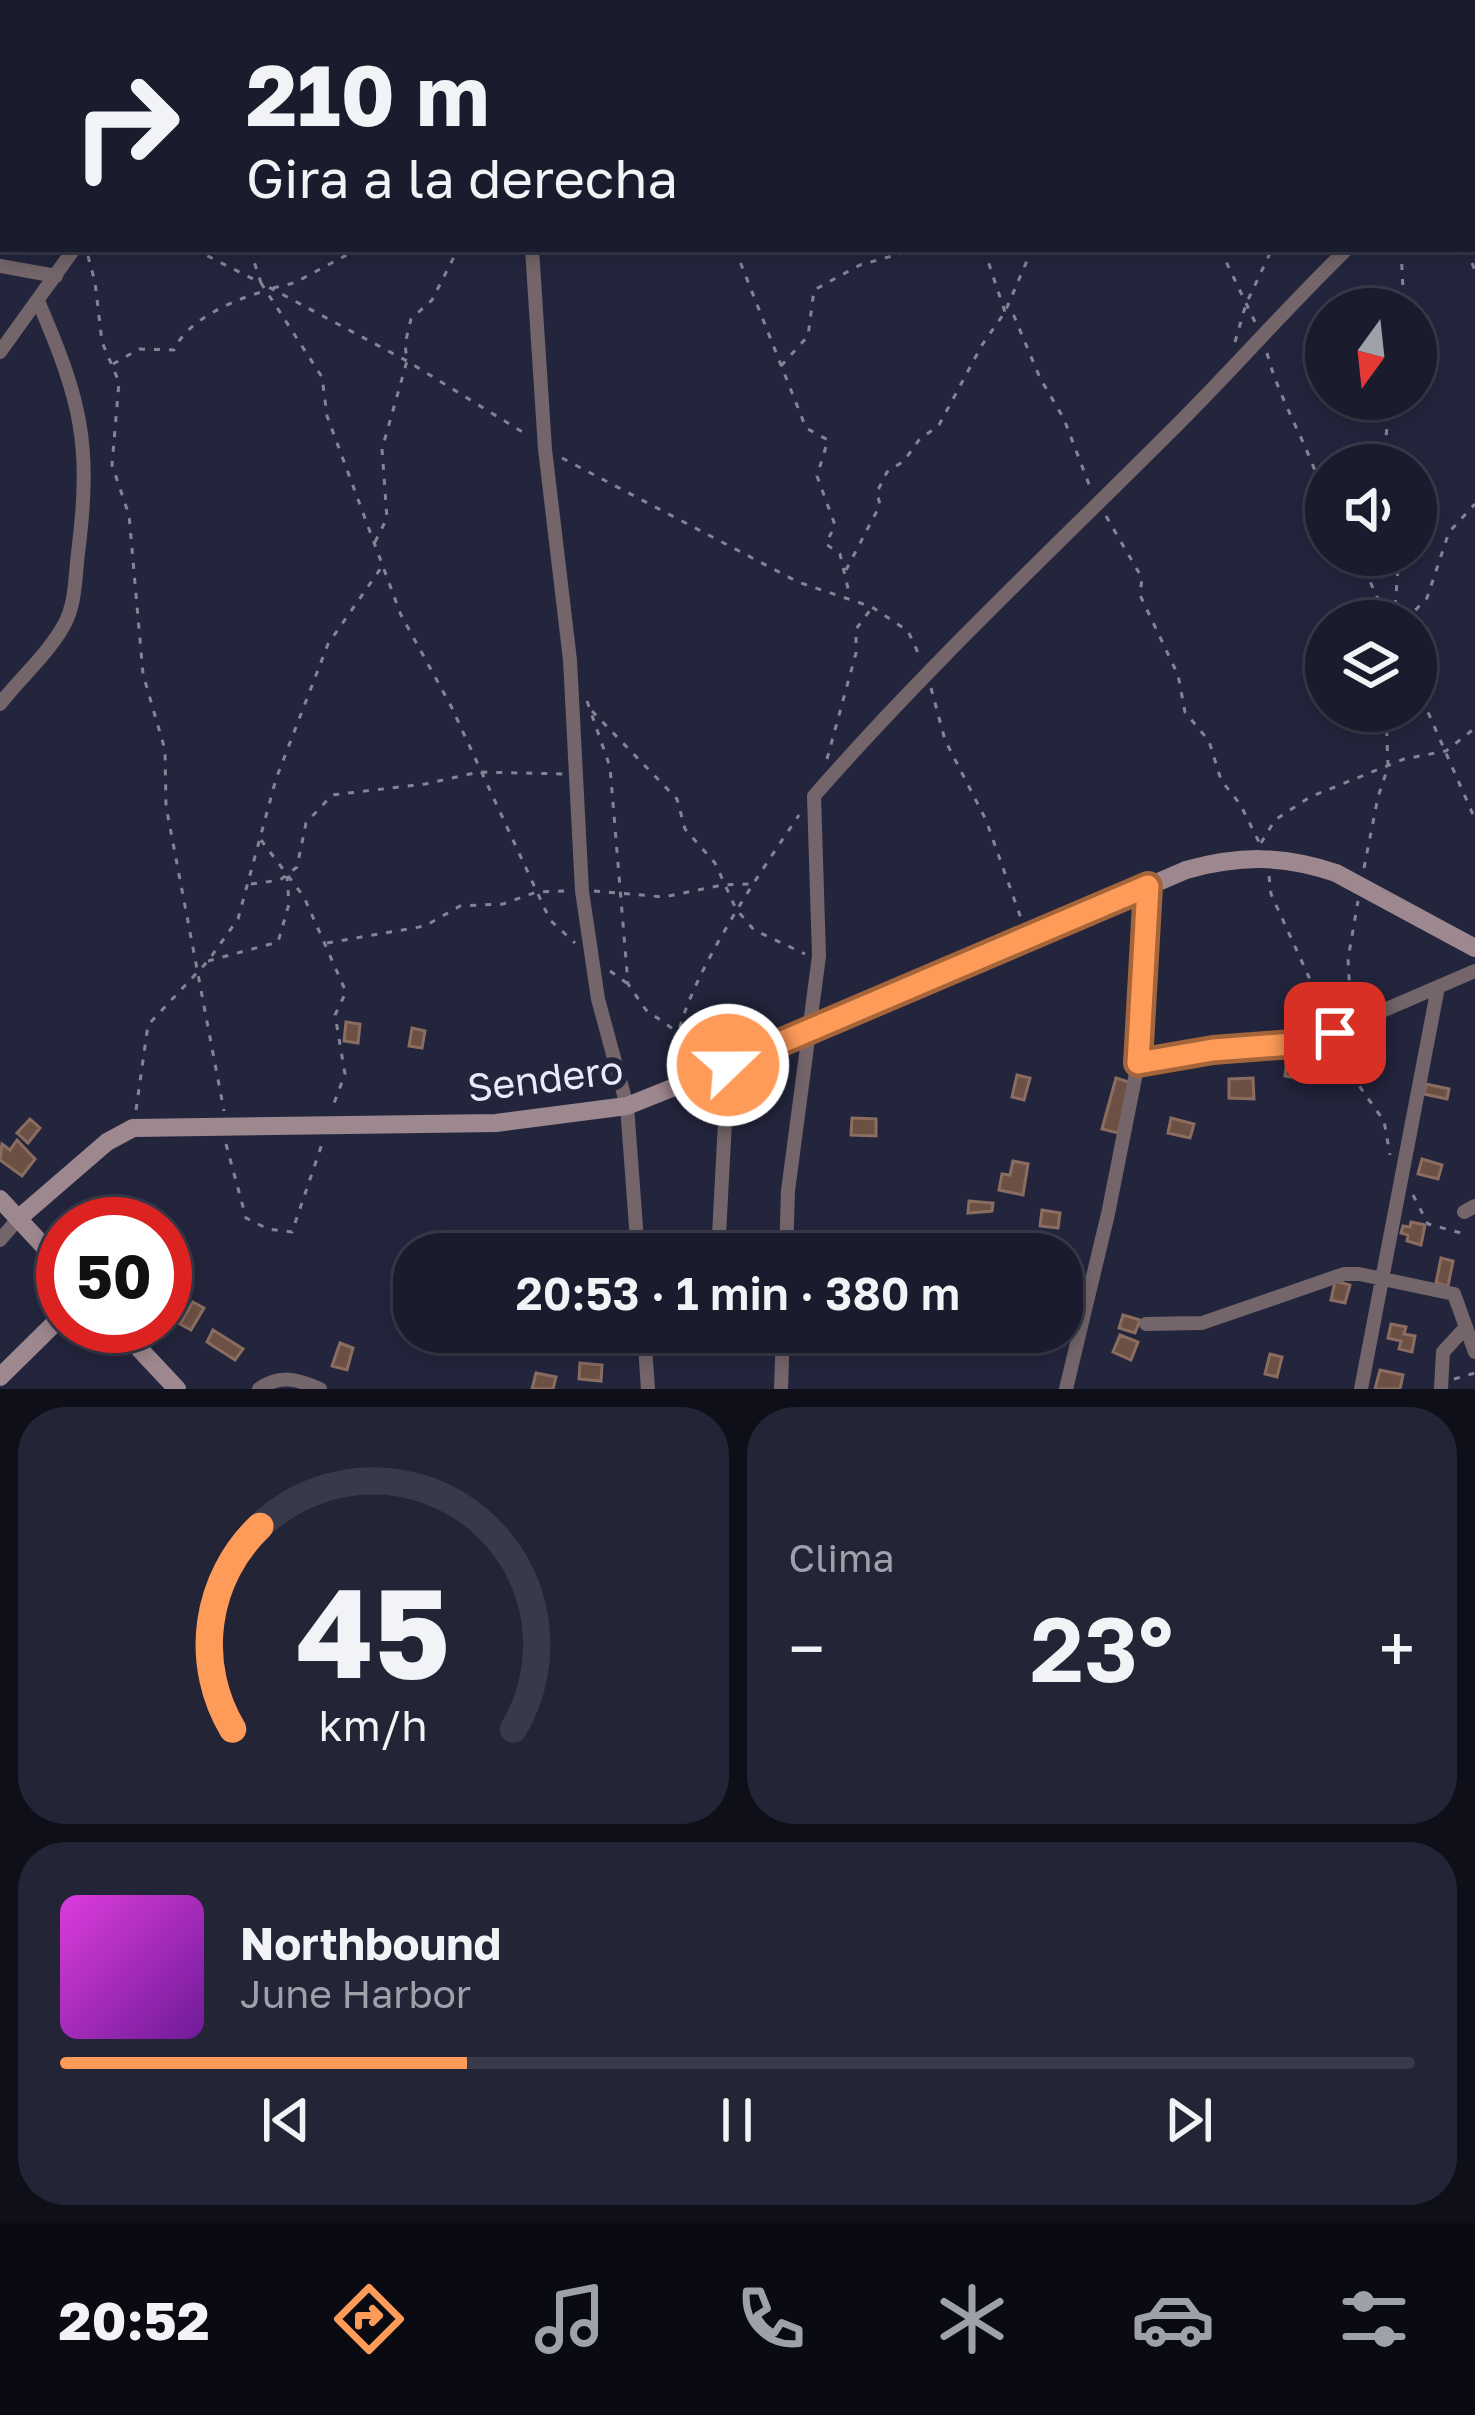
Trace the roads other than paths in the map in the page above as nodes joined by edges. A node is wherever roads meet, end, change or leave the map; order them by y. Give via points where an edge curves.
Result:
1 (72, 252) edge
2 (532, 252) edge
3 (1344, 252) edge
4 (0, 266) edge
5 (56, 276) junction
6 (38, 301) junction
7 (0, 352) edge
8 (0, 704) edge
9 (1148, 886) junction
10 (1475, 947) edge
11 (1475, 971) edge
12 (1438, 987) junction
13 (807, 1034) junction
14 (1138, 1063) junction
15 (728, 1065) junction
16 (627, 1106) junction
17 (0, 1199) edge
18 (19, 1218) junction
19 (636, 1233) edge
20 (719, 1233) edge
21 (787, 1233) edge
22 (36, 1237) edge
23 (0, 1240) edge
24 (1380, 1279) junction
25 (1147, 1324) dead end
26 (1466, 1327) junction
27 (36, 1342) edge
28 (1475, 1352) edge
29 (143, 1353) edge
30 (645, 1353) edge
31 (782, 1353) edge
32 (0, 1377) edge
33 (1442, 1385) edge
34 (177, 1389) edge
35 (259, 1389) edge
36 (320, 1389) edge
37 (648, 1389) edge
38 (781, 1389) edge
39 (1066, 1389) edge
40 (1360, 1389) edge

1 - 5 street
2 - 16 street via 582,891 598,999
3 - 13 street via 814,796 819,956
4 - 5 street
5 - 6 street
6 - 7 street
6 - 8 street via 83,428 83,510 64,625
9 - 10 main road, Sendero via 1263,850 1336,873
9 - 13 main road, Sendero
9 - 14 street
11 - 12 street
12 - 14 street via 1292,1044
12 - 24 street
13 - 15 main road, Sendero
13 - 21 street
14 - 39 street
15 - 16 main road, Sendero
15 - 20 street
16 - 18 main road, Sendero via 496,1123 134,1128
16 - 19 street
17 - 18 main road
18 - 22 main road
18 - 23 street
24 - 25 street via 1344,1274 1202,1323
24 - 26 street via 1454,1294
24 - 40 street
26 - 28 street
26 - 33 street via 1443,1352
27 - 32 main road
29 - 34 main road
30 - 37 street
31 - 38 street
35 - 36 street via 292,1379

